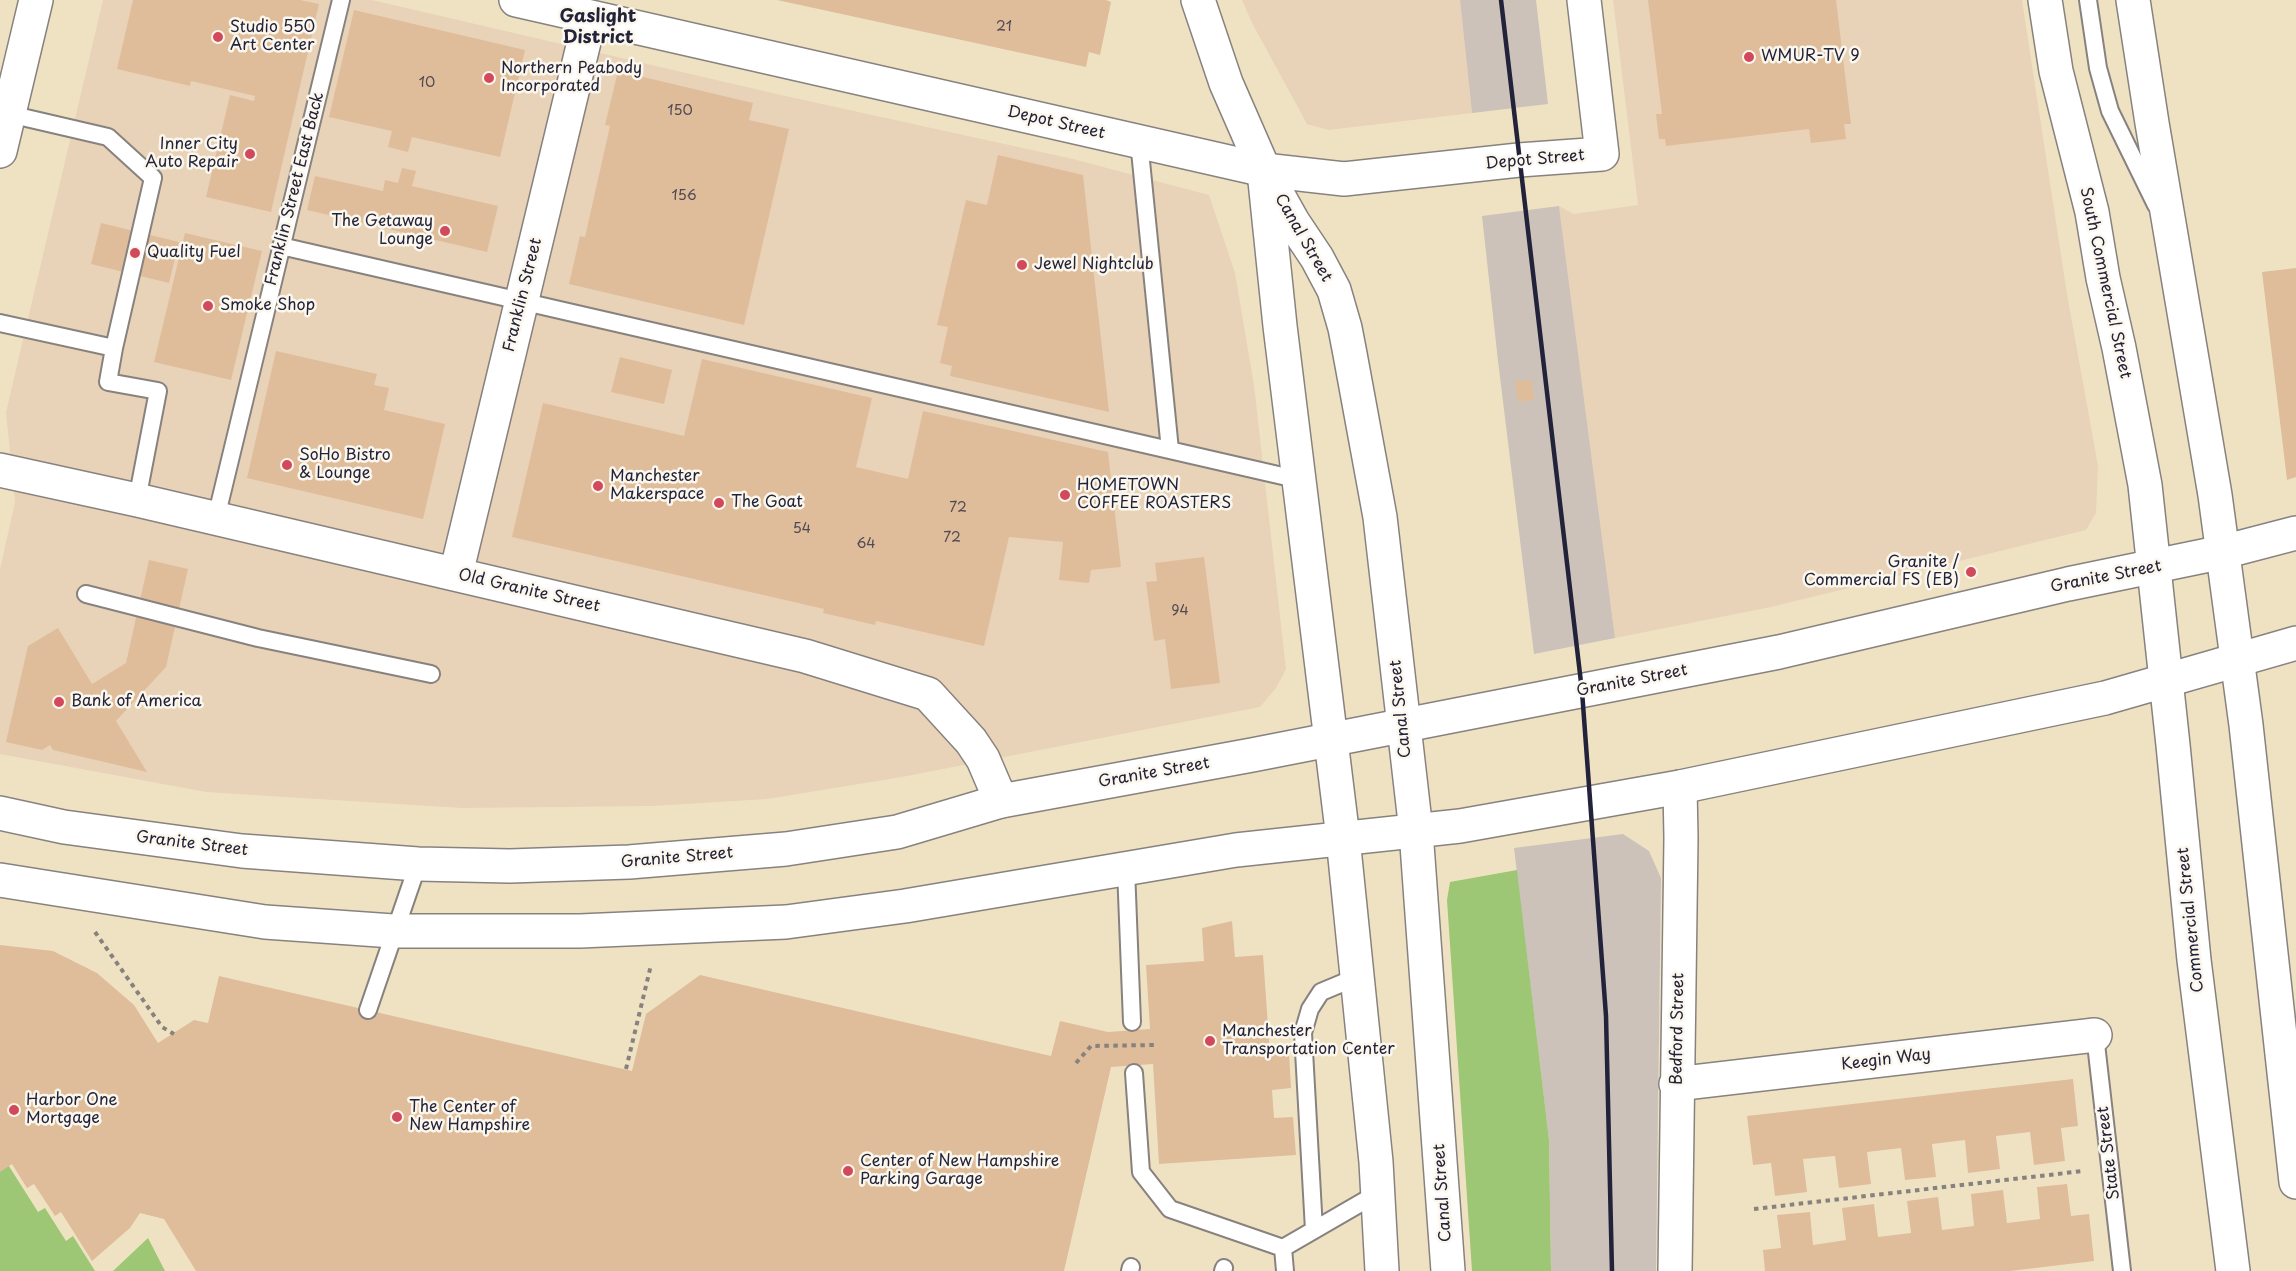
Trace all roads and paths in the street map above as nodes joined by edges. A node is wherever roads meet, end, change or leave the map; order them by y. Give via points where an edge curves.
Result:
1 (36, 0) edge
2 (341, 0) edge
3 (516, 0) edge
4 (1198, 0) edge
5 (1584, 0) edge
6 (2045, 0) edge
7 (2088, 0) edge
8 (2133, 0) edge
9 (590, 17) junction
10 (9, 114) junction
11 (1139, 141) junction
12 (0, 151) edge
13 (1264, 170) junction
14 (2172, 238) junction
15 (281, 246) junction
16 (522, 300) junction
17 (0, 323) edge
18 (114, 348) junction
19 (1170, 450) junction
20 (0, 470) edge
21 (1300, 480) junction
22 (137, 500) junction
23 (216, 518) junction
24 (2296, 533) edge
25 (2223, 552) junction
26 (2154, 568) junction
27 (456, 574) junction
28 (86, 594) dead end
29 (2296, 643) edge
30 (2237, 659) junction
31 (431, 674) dead end
32 (2166, 681) junction
33 (1403, 725) junction
34 (1331, 739) junction
35 (1680, 787) junction
36 (1001, 801) junction
37 (0, 813) edge
38 (1416, 831) junction
39 (1343, 838) junction
40 (418, 864) junction
41 (1126, 869) junction
42 (0, 880) edge
43 (94, 931) dead end
44 (393, 931) junction
45 (651, 964) dead end
46 (1357, 977) junction
47 (368, 1010) dead end
48 (1132, 1022) dead end
49 (174, 1034) dead end
50 (2095, 1035) joint
51 (1154, 1045) dead end
52 (2289, 1059) edge
53 (1076, 1063) dead end
54 (626, 1069) dead end
55 (1134, 1073) dead end
56 (1676, 1084) junction
57 (2110, 1168) junction
58 (2296, 1182) edge
59 (1378, 1192) junction
60 (1754, 1209) dead end
61 (1314, 1230) junction
62 (1283, 1248) junction
63 (1285, 1271) edge
64 (1382, 1271) edge
65 (1448, 1271) edge
66 (1674, 1271) edge
67 (2122, 1271) edge
68 (2233, 1271) edge

1 - 10 street
2 - 15 lane, Franklin Street East Back
3 - 9 street, Depot Street
4 - 13 street, Canal Street via 1226,83
5 - 13 street, Depot Street via 1602,154 1344,179
6 - 26 street, South Commercial Street via 2056,71 2092,212 2119,348 2145,485
7 - 14 lane via 2098,68 2110,111
8 - 14 street
9 - 11 street, Depot Street
9 - 16 street, Franklin Street
10 - 12 street
10 - 18 lane via 108,137 153,178
11 - 13 street, Depot Street
11 - 19 lane
13 - 21 street, Canal Street
13 - 33 street, Canal Street via 1334,290 1346,328 1380,518
14 - 25 street
15 - 16 lane
15 - 23 lane, Franklin Street East Back
16 - 19 lane
16 - 27 street, Franklin Street
17 - 18 lane
18 - 22 lane via 108,382 158,391
19 - 21 lane
20 - 22 street, Old Granite Street
21 - 34 street, Canal Street
22 - 23 street, Old Granite Street
23 - 27 street, Old Granite Street
24 - 25 street, Granite Street
25 - 26 street, Granite Street
25 - 30 street
26 - 32 street, Commercial Street
26 - 33 street, Granite Street via 2068,584 1779,652
27 - 36 street, Old Granite Street via 805,656 928,694 971,741
28 - 31 lane via 258,638
29 - 30 street
30 - 32 street
30 - 52 street
32 - 35 street via 2105,698
32 - 68 street, Commercial Street via 2194,960
33 - 34 street, Granite Street
33 - 38 street, Canal Street
34 - 36 street, Granite Street
34 - 39 street, Canal Street
35 - 38 street
35 - 56 street, Bedford Street
36 - 40 street, Granite Street via 897,832 786,849 629,862
37 - 40 street, Granite Street via 64,827 242,851
38 - 39 street
38 - 65 street, Canal Street
39 - 41 street via 1236,850
39 - 46 street, Canal Street
40 - 44 lane
41 - 44 street via 857,914 786,922 580,932
41 - 48 lane
42 - 44 street via 265,922
43 - 49 path via 162,1027
44 - 47 lane
45 - 54 path
46 - 59 street, Canal Street
46 - 61 lane via 1321,992 1310,1009 1303,1033
50 - 56 street, Keegin Way
50 - 57 lane, State Street
51 - 53 path, bridge via 1090,1046
52 - 58 street
55 - 62 lane via 1141,1172 1170,1209
56 - 66 street, Bedford Street
57 - 60 path
57 - 67 lane, State Street
59 - 61 lane
59 - 64 street, Canal Street
61 - 62 lane
62 - 63 lane

